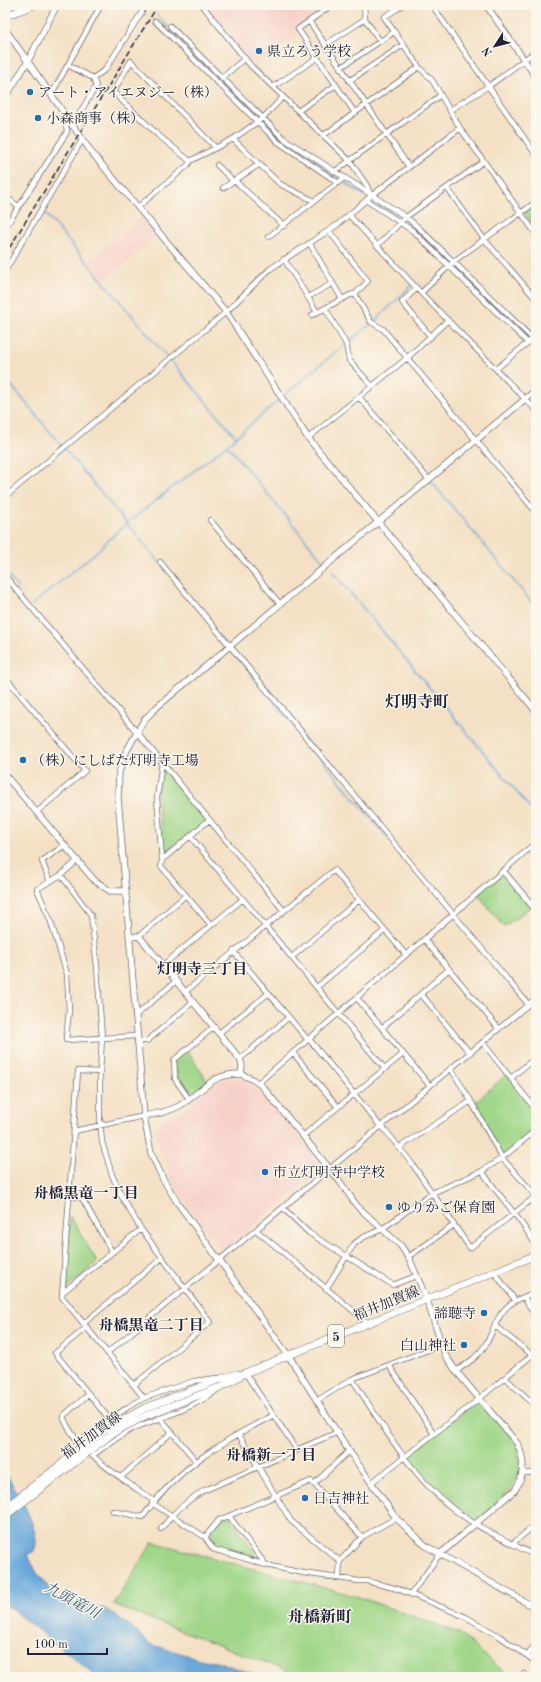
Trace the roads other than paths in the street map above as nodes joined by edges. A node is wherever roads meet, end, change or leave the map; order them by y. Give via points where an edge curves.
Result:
1 (34, 5) edge
2 (56, 5) edge
3 (101, 5) edge
4 (138, 5) edge
5 (202, 5) edge
6 (332, 5) edge
7 (364, 5) edge
8 (403, 5) edge
9 (432, 5) edge
10 (486, 5) edge
11 (5, 16) edge
12 (365, 19) junction
13 (155, 21) dead end
14 (308, 21) junction
15 (170, 26) dead end
16 (5, 29) edge
17 (394, 32) junction
18 (380, 41) junction
19 (403, 44) junction
20 (325, 45) junction
21 (536, 51) edge
22 (245, 58) junction
23 (317, 58) junction
24 (524, 60) junction
25 (28, 61) junction
26 (68, 65) junction
27 (419, 67) junction
28 (340, 68) junction
29 (536, 77) edge
30 (94, 78) junction
31 (222, 78) junction
32 (349, 81) junction
33 (336, 85) junction
34 (489, 86) junction
35 (273, 87) junction
36 (51, 95) junction
37 (441, 95) junction
38 (284, 97) junction
39 (5, 98) edge
40 (365, 105) junction
41 (450, 110) junction
42 (298, 111) junction
43 (355, 113) junction
44 (65, 116) junction
45 (263, 118) junction
46 (258, 122) junction
47 (72, 126) junction
48 (460, 128) junction
49 (324, 135) junction
50 (386, 135) junction
51 (233, 139) junction
52 (82, 140) junction
53 (216, 148) junction
54 (536, 155) edge
55 (190, 161) junction
56 (350, 161) junction
57 (484, 161) junction
58 (260, 164) junction
59 (216, 165) dead end
60 (409, 167) junction
61 (334, 172) junction
62 (344, 178) junction
63 (235, 181) junction
64 (337, 182) junction
65 (223, 188) dead end
66 (447, 188) junction
67 (5, 196) edge
68 (371, 196) junction
69 (366, 200) junction
70 (314, 201) junction
71 (536, 202) edge
72 (19, 207) junction
73 (138, 207) junction
74 (521, 213) junction
75 (349, 215) junction
76 (406, 217) junction
77 (401, 222) junction
78 (284, 226) junction
79 (5, 228) edge
80 (329, 231) junction
81 (536, 234) edge
82 (268, 237) dead end
83 (484, 239) junction
84 (310, 244) junction
85 (377, 246) junction
86 (284, 259) junction
87 (454, 261) junction
88 (449, 266) junction
89 (5, 271) edge
90 (333, 283) junction
91 (417, 288) junction
92 (421, 293) junction
93 (355, 294) junction
94 (308, 297) junction
95 (342, 299) junction
96 (536, 299) edge
97 (325, 308) junction
98 (226, 312) junction
99 (317, 312) junction
100 (312, 315) dead end
101 (448, 320) junction
102 (431, 337) junction
103 (535, 338) edge
104 (528, 343) junction
105 (407, 358) junction
106 (496, 369) junction
107 (372, 386) junction
108 (536, 390) edge
109 (359, 397) junction
110 (525, 399) junction
111 (536, 410) edge
112 (308, 438) junction
113 (476, 440) junction
114 (428, 480) junction
115 (5, 497) edge
116 (536, 512) edge
117 (210, 520) dead end
118 (378, 522) junction
119 (160, 562) dead end
120 (5, 576) edge
121 (280, 604) junction
122 (230, 646) junction
123 (5, 677) edge
124 (536, 711) edge
125 (136, 732) junction
126 (162, 762) junction
127 (5, 774) edge
128 (38, 812) junction
129 (209, 820) junction
130 (190, 836) junction
131 (65, 845) junction
132 (536, 850) edge
133 (78, 860) junction
134 (162, 860) junction
135 (503, 871) junction
136 (61, 875) junction
137 (50, 882) junction
138 (126, 891) junction
139 (186, 895) junction
140 (243, 899) junction
141 (359, 900) junction
142 (536, 910) edge
143 (284, 911) junction
144 (453, 914) junction
145 (211, 925) junction
146 (266, 926) junction
147 (385, 930) junction
148 (139, 936) junction
149 (130, 937) junction
150 (424, 939) junction
151 (234, 951) junction
152 (406, 955) junction
153 (292, 956) junction
154 (163, 965) junction
155 (449, 969) junction
156 (176, 982) junction
157 (317, 987) junction
158 (185, 992) junction
159 (269, 993) junction
160 (421, 994) junction
161 (357, 998) junction
162 (536, 998) edge
163 (193, 1002) junction
164 (528, 1004) junction
165 (339, 1013) junction
166 (135, 1016) junction
167 (289, 1017) junction
168 (214, 1026) junction
169 (382, 1028) junction
170 (499, 1029) junction
171 (219, 1034) junction
172 (102, 1038) junction
173 (137, 1038) junction
174 (308, 1040) junction
175 (482, 1043) junction
176 (293, 1053) junction
177 (470, 1053) junction
178 (403, 1054) junction
179 (536, 1057) edge
180 (240, 1058) junction
181 (385, 1068) junction
182 (451, 1069) junction
183 (100, 1072) junction
184 (241, 1074) junction
185 (511, 1078) junction
186 (258, 1083) junction
187 (430, 1086) junction
188 (354, 1094) junction
189 (189, 1099) junction
190 (471, 1100) junction
191 (338, 1107) junction
192 (536, 1110) edge
193 (144, 1116) junction
194 (101, 1126) junction
195 (382, 1127) junction
196 (536, 1130) edge
197 (74, 1131) junction
198 (304, 1135) junction
199 (400, 1147) junction
200 (502, 1158) junction
201 (330, 1170) junction
202 (482, 1171) junction
203 (432, 1193) junction
204 (69, 1196) junction
205 (536, 1196) edge
206 (283, 1208) junction
207 (514, 1214) junction
208 (454, 1225) junction
209 (141, 1229) junction
210 (382, 1229) junction
211 (256, 1230) junction
212 (536, 1246) edge
213 (112, 1252) junction
214 (536, 1255) edge
215 (346, 1256) junction
216 (408, 1257) junction
217 (162, 1258) junction
218 (219, 1260) junction
219 (494, 1272) junction
220 (416, 1276) junction
221 (185, 1288) junction
222 (326, 1289) junction
223 (62, 1292) junction
224 (536, 1292) edge
225 (524, 1297) junction
226 (427, 1300) junction
227 (515, 1300) junction
228 (536, 1317) edge
229 (368, 1324) junction
230 (85, 1325) junction
231 (495, 1326) junction
232 (441, 1345) junction
233 (107, 1353) junction
234 (288, 1355) junction
235 (534, 1357) edge
236 (389, 1365) junction
237 (456, 1371) junction
238 (245, 1373) junction
239 (223, 1378) junction
240 (505, 1378) junction
241 (352, 1379) junction
242 (134, 1386) junction
243 (223, 1386) junction
244 (89, 1394) junction
245 (144, 1398) junction
246 (479, 1399) junction
247 (318, 1400) junction
248 (536, 1406) edge
249 (146, 1411) junction
250 (272, 1416) junction
251 (161, 1419) junction
252 (110, 1420) junction
253 (172, 1432) junction
254 (338, 1432) junction
255 (434, 1434) junction
256 (239, 1435) junction
257 (80, 1442) junction
258 (297, 1450) junction
259 (349, 1451) junction
260 (92, 1456) junction
261 (404, 1457) junction
262 (196, 1461) junction
263 (258, 1467) junction
264 (523, 1473) junction
265 (536, 1474) edge
266 (121, 1477) junction
267 (371, 1483) junction
268 (314, 1484) junction
269 (276, 1495) junction
270 (153, 1502) junction
271 (5, 1508) edge
272 (113, 1511) dead end
273 (5, 1516) edge
274 (172, 1516) junction
275 (229, 1516) junction
276 (396, 1518) junction
277 (476, 1524) junction
278 (536, 1524) edge
279 (161, 1529) dead end
280 (205, 1537) junction
281 (362, 1537) junction
282 (512, 1544) junction
283 (440, 1554) junction
284 (536, 1556) edge
285 (340, 1561) junction
286 (266, 1565) junction
287 (339, 1578) junction
288 (412, 1594) junction
289 (536, 1608) edge
290 (536, 1643) edge
291 (528, 1655) junction
292 (536, 1662) edge

1 - 11 main road
2 - 25 street
3 - 26 street
4 - 30 street via 142,12 105,70
5 - 22 street
6 - 14 street
7 - 12 street
8 - 17 street via 384,18
9 - 34 street
10 - 24 street
12 - 18 street
12 - 20 street
13 - 46 street
14 - 20 street
14 - 23 street via 298,29
15 - 31 street
16 - 25 street
17 - 18 street
17 - 19 street
18 - 28 street
19 - 27 street
19 - 32 street
20 - 28 street
21 - 24 street
22 - 31 street
22 - 35 street
23 - 33 street
23 - 35 street
24 - 29 street
24 - 34 street
25 - 36 street
25 - 39 street
26 - 30 street
26 - 36 street
27 - 37 street via 432,80
27 - 40 street
28 - 32 street
30 - 47 street via 96,86
31 - 45 street
32 - 40 street
33 - 42 street
33 - 43 street
34 - 41 street
34 - 54 street
35 - 38 street
36 - 44 street
37 - 41 street
37 - 50 street
38 - 42 street
38 - 45 street
40 - 43 street
40 - 50 street
41 - 48 street
42 - 49 street
43 - 49 street
44 - 47 street
44 - 72 street via 67,132
45 - 46 street
45 - 61 street via 283,138
46 - 51 street
46 - 64 street via 278,142
47 - 52 street
48 - 57 street
48 - 60 street
49 - 56 street
50 - 56 street
50 - 60 street
51 - 53 street
51 - 58 street
52 - 73 street
52 - 89 street
53 - 55 street
53 - 55 street via 131,61 113,92
55 - 73 street
56 - 61 street
56 - 68 street
57 - 66 street
57 - 74 street
58 - 63 street
58 - 70 street via 280,184
59 - 63 street
60 - 68 street
61 - 62 street
62 - 64 street
62 - 68 street
63 - 65 street
63 - 78 street
64 - 70 street
66 - 76 street
66 - 83 street
67 - 72 street
68 - 69 street
68 - 76 street
69 - 75 street
69 - 77 street
70 - 78 street
71 - 74 street
72 - 79 street
73 - 98 street
74 - 81 street
74 - 83 street
75 - 80 street
75 - 85 street
76 - 77 street
76 - 87 street
77 - 85 street
77 - 88 street
78 - 82 street
80 - 84 street
80 - 93 street via 368,281
83 - 87 street
83 - 96 street
84 - 86 street
84 - 90 street
85 - 91 street
86 - 94 street
86 - 98 street via 270,268
87 - 88 street
87 - 103 street
88 - 92 street
88 - 104 street
90 - 94 street
90 - 95 street
91 - 92 street
91 - 102 street via 402,302
92 - 101 street
93 - 95 street
93 - 105 street via 371,322 383,329
94 - 99 street
95 - 97 street
97 - 99 street
97 - 107 street via 346,344 350,360
98 - 112 street
98 - 115 street
99 - 100 street
101 - 102 street
101 - 106 street
102 - 105 street
103 - 104 street
104 - 106 street
105 - 107 street
105 - 113 street
106 - 110 street
107 - 109 street
108 - 110 street
109 - 112 street
109 - 114 street
110 - 111 street
110 - 113 street
112 - 118 street
113 - 114 street
113 - 116 street
114 - 118 street
117 - 121 street
118 - 121 street
118 - 124 street
119 - 122 street
120 - 125 street
121 - 122 street
122 - 125 street via 157,707
122 - 144 street
123 - 128 street via 85,771
125 - 126 street
125 - 138 street via 119,772 118,798
126 - 129 street
126 - 134 street via 157,798
127 - 128 street
128 - 131 street
129 - 130 street
129 - 143 street
130 - 134 street
130 - 140 street
131 - 133 street
131 - 137 street via 42,861
132 - 135 street via 532,846
133 - 136 street
133 - 138 street via 102,887 110,891
134 - 139 street via 161,866
135 - 142 street
135 - 144 street
136 - 137 street
136 - 172 street via 91,915
137 - 172 street via 37,889 50,919 67,974 69,1010 66,1040
138 - 149 street
139 - 145 street
139 - 148 street
140 - 145 street
140 - 146 street
141 - 143 street via 334,870
141 - 147 street
141 - 153 street
143 - 146 street
144 - 150 street
144 - 164 street
145 - 154 street
146 - 151 street
146 - 153 street
147 - 152 street
147 - 157 street
148 - 149 street
148 - 154 street
149 - 166 street
150 - 152 street
150 - 155 street
151 - 158 street
151 - 159 street
152 - 161 street
153 - 157 street
154 - 156 street
155 - 160 street
155 - 170 street
156 - 158 street
156 - 166 street
157 - 165 street
158 - 163 street
159 - 167 street
159 - 171 street
160 - 169 street
160 - 177 street
161 - 165 street
161 - 169 street
162 - 164 street
163 - 168 street
163 - 173 street via 147,1041
164 - 170 street
165 - 174 street
165 - 181 street
166 - 173 street
167 - 174 street
167 - 180 street
168 - 171 street
168 - 189 street via 174,1060 175,1079
169 - 178 street
170 - 175 street
171 - 180 street
172 - 173 street
172 - 183 street
173 - 193 street
174 - 176 street
174 - 188 street
175 - 177 street
175 - 185 street
176 - 186 street
176 - 191 street
177 - 182 street
178 - 181 street
178 - 187 street
179 - 185 street
180 - 184 street
181 - 188 street
182 - 187 street
182 - 190 street
183 - 194 street
183 - 197 street via 78,1071
184 - 186 street
184 - 189 street via 227,1074 218,1078
185 - 192 street
186 - 198 street
187 - 195 street
188 - 191 street
188 - 195 street
189 - 193 street via 170,1110
190 - 199 street
190 - 200 street
191 - 198 street
193 - 194 street
193 - 218 street via 151,1153 163,1179
194 - 197 street
194 - 209 street via 102,1142 112,1175
195 - 199 street
195 - 201 street
196 - 200 street
197 - 204 street
198 - 201 street
199 - 203 street
200 - 202 street
200 - 205 street
201 - 206 street
201 - 210 street via 357,1206
202 - 203 street
202 - 207 street
203 - 208 street
203 - 210 street
204 - 213 street via 82,1198
204 - 223 street
205 - 207 street
206 - 211 street
206 - 215 street via 309,1233
207 - 208 street via 470,1248
207 - 212 street via 529,1232
208 - 216 street
209 - 213 street
209 - 217 street
210 - 215 street via 354,1244
210 - 216 street via 401,1246
211 - 218 street
211 - 222 street
213 - 223 street
214 - 219 main road, 福井加賀線 / 5
215 - 220 street via 393,1285
215 - 222 street
216 - 220 street
217 - 221 street
217 - 230 street
218 - 221 street
218 - 234 street
219 - 226 main road, 福井加賀線 / 5
219 - 227 street
220 - 226 street
221 - 233 street
221 - 242 street via 210,1322
222 - 229 street
223 - 230 street via 62,1297
224 - 225 street
225 - 227 street
225 - 228 street
226 - 229 main road, 福井加賀線 / 5
226 - 232 street
227 - 231 street via 507,1306
229 - 234 main road, 福井加賀線 / 5
230 - 233 street
230 - 244 street via 55,1353
231 - 235 street
231 - 237 street via 485,1345 472,1360
232 - 236 street
232 - 237 street
233 - 242 street
234 - 238 main road, 福井加賀線 / 5
234 - 247 street
235 - 240 street
236 - 241 street
236 - 255 street
237 - 246 street
238 - 239 main road, 福井加賀線 / 5
238 - 243 main road, 福井加賀線 / 5
238 - 250 street
239 - 245 street via 194,1381
239 - 249 main road, 福井加賀線 / 5
240 - 246 street
240 - 248 street
241 - 247 street
241 - 261 street
242 - 245 street
243 - 249 main road, 福井加賀線 / 5
243 - 251 street via 206,1399
244 - 252 street
244 - 257 street via 63,1416 66,1426
245 - 252 street
246 - 255 street
246 - 264 street via 517,1444 521,1452
247 - 254 street
249 - 271 main road, 福井加賀線 / 5, bridge via 105,1430
249 - 273 main road, 福井加賀線 / 5, bridge via 112,1433
250 - 256 street
250 - 258 street
251 - 253 street
251 - 260 street via 138,1427
252 - 257 street
253 - 262 street
253 - 266 street
254 - 258 street
254 - 259 street
255 - 261 street
256 - 262 street
256 - 263 street
257 - 260 street
258 - 263 street
259 - 267 street
259 - 268 street
260 - 266 street
261 - 267 street
261 - 277 street via 430,1488
262 - 270 street
263 - 269 street
263 - 274 street via 204,1491 184,1504
264 - 265 street
264 - 277 street via 521,1482 509,1496
266 - 270 street
267 - 276 street
268 - 269 street via 311,1481
268 - 281 street
269 - 275 street
269 - 285 street via 291,1521
270 - 272 street via 143,1517
270 - 274 street
274 - 279 street
274 - 280 street
275 - 280 street via 219,1520
275 - 286 street
276 - 281 street
276 - 283 street via 418,1540
277 - 282 street
277 - 283 street
278 - 282 street
280 - 286 street via 213,1549
281 - 285 street
282 - 284 street
283 - 288 street
283 - 289 street
285 - 287 street
286 - 287 street via 303,1574
287 - 288 street via 367,1581
288 - 291 street via 466,1617
290 - 291 street
291 - 292 street

